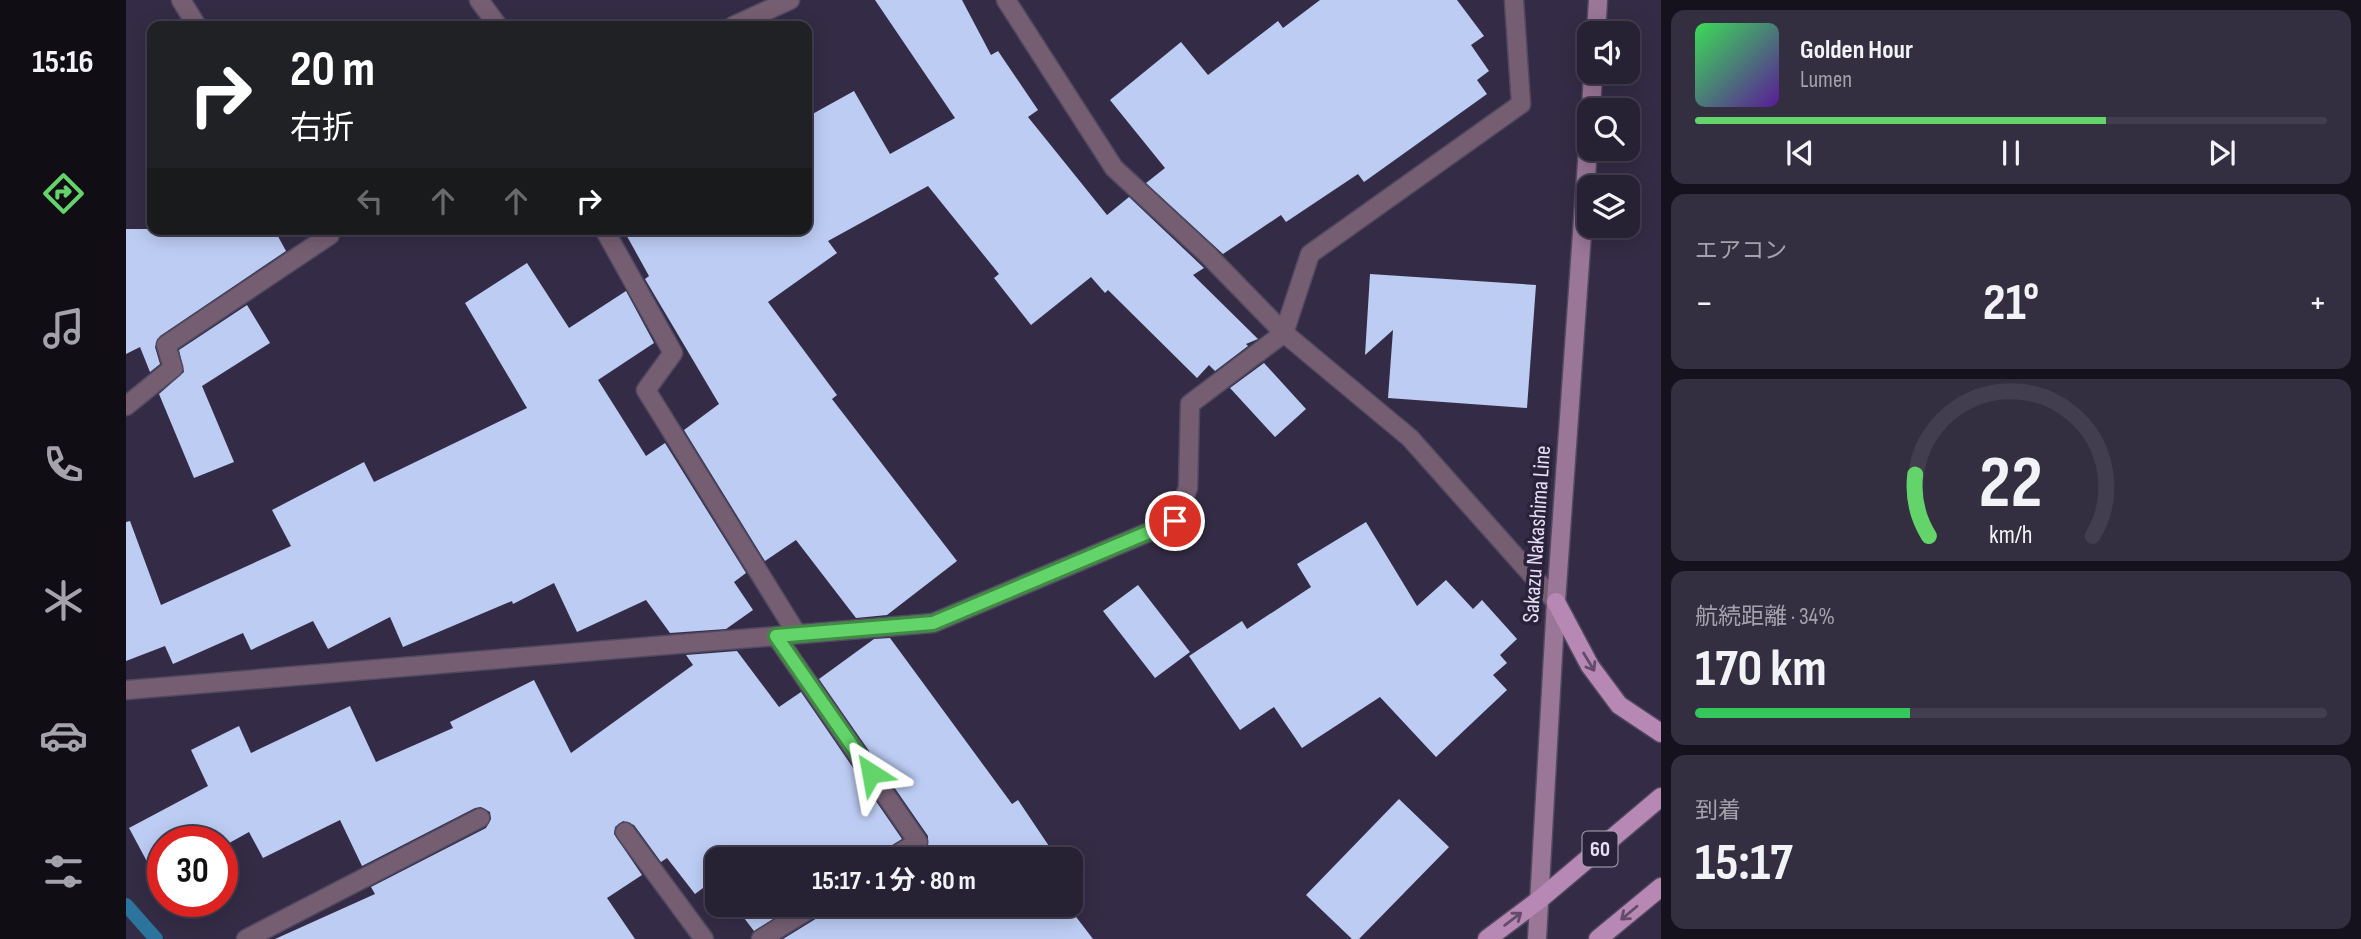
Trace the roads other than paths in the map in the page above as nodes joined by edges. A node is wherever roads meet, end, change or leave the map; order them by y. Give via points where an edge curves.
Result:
1 (181, 0) edge
2 (479, 0) edge
3 (790, 0) edge
4 (1006, 0) edge
5 (1514, 0) edge
6 (1598, 0) edge
7 (194, 21) edge
8 (494, 21) edge
9 (744, 21) edge
10 (1597, 21) edge
11 (1587, 161) edge
12 (330, 235) edge
13 (607, 235) edge
14 (1284, 333) junction
15 (126, 406) edge
16 (1556, 602) junction
17 (797, 634) junction
18 (776, 636) junction
19 (126, 690) edge
20 (1661, 733) edge
21 (1661, 797) edge
22 (481, 818) dead end
23 (625, 832) dead end
24 (910, 847) edge
25 (1661, 887) edge
26 (1539, 900) junction
27 (797, 917) edge
28 (246, 939) edge
29 (704, 939) edge
30 (761, 939) edge
31 (1487, 939) edge
32 (1537, 939) edge
33 (1598, 939) edge

1 - 7 street
2 - 8 street
3 - 9 street
4 - 14 street via 1114,168
5 - 14 street via 1521,104 1310,254
6 - 10 main road
11 - 16 main road, Sakazu Nakashima Line
12 - 15 street via 166,345 173,368
13 - 17 street via 673,353 646,390
14 - 16 street via 1410,438
14 - 17 street via 1190,404 1188,488 1175,521 933,623
16 -> 20 main road via 1590,667 1619,705
16 - 26 main road, Sakazu Nakashima Line
17 - 18 street
18 - 19 street
18 - 24 street via 918,842
21 - 26 main road, 60
22 - 28 street
23 - 29 street
25 -> 33 main road
31 -> 26 main road, 60
26 - 32 main road, Sakazu Nakashima Line
27 - 30 street

